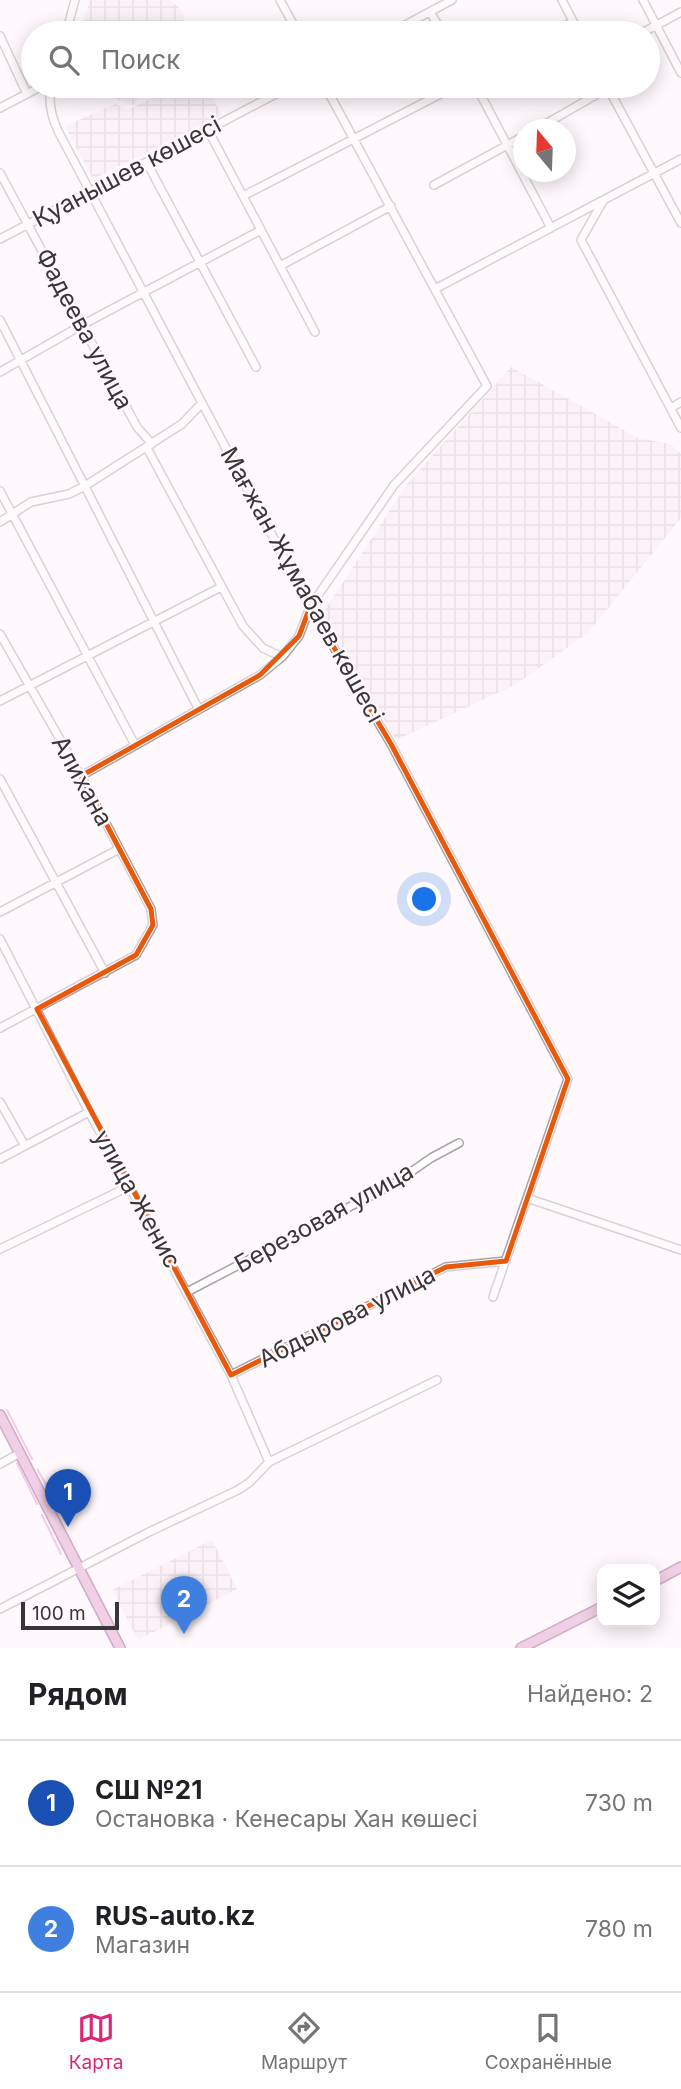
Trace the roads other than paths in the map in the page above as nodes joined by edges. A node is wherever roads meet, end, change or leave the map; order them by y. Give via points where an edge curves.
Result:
1 (75, 0) edge
2 (280, 0) edge
3 (452, 0) edge
4 (562, 0) edge
5 (643, 0) edge
6 (430, 12) junction
7 (681, 12) edge
8 (69, 21) edge
9 (291, 21) edge
10 (413, 21) edge
11 (436, 21) edge
12 (572, 21) edge
13 (654, 21) edge
14 (660, 24) edge
15 (660, 34) edge
16 (0, 36) edge
17 (681, 73) edge
18 (21, 81) edge
19 (21, 97) edge
20 (49, 98) edge
21 (268, 98) edge
22 (332, 98) edge
23 (433, 98) edge
24 (482, 98) edge
25 (589, 98) edge
26 (614, 98) edge
27 (0, 108) edge
28 (554, 119) edge
29 (208, 130) junction
30 (354, 139) junction
31 (513, 142) edge
32 (507, 145) junction
33 (681, 159) edge
34 (147, 163) junction
35 (0, 173) edge
36 (655, 173) junction
37 (434, 185) dead end
38 (90, 191) junction
39 (243, 196) junction
40 (603, 201) junction
41 (390, 206) junction
42 (681, 223) edge
43 (27, 224) junction
44 (551, 228) junction
45 (261, 230) junction
46 (0, 239) edge
47 (200, 262) junction
48 (280, 267) junction
49 (435, 289) junction
50 (143, 292) junction
51 (0, 320) edge
52 (82, 325) junction
53 (315, 332) dead end
54 (20, 362) junction
55 (256, 367) dead end
56 (0, 372) edge
57 (681, 402) edge
58 (202, 403) junction
59 (671, 408) junction
60 (681, 428) edge
61 (150, 446) junction
62 (85, 485) junction
63 (0, 491) edge
64 (12, 514) junction
65 (0, 522) edge
66 (221, 587) junction
67 (310, 607) junction
68 (155, 621) junction
69 (0, 634) edge
70 (89, 656) junction
71 (282, 657) junction
72 (29, 687) junction
73 (0, 701) edge
74 (198, 708) junction
75 (135, 745) junction
76 (80, 776) junction
77 (0, 779) edge
78 (119, 849) junction
79 (55, 883) junction
80 (0, 912) edge
81 (0, 939) edge
82 (106, 973) junction
83 (37, 1009) junction
84 (0, 1028) edge
85 (0, 1102) edge
86 (89, 1112) junction
87 (460, 1143) dead end
88 (25, 1146) junction
89 (0, 1159) edge
90 (130, 1186) junction
91 (527, 1198) junction
92 (0, 1249) edge
93 (681, 1250) edge
94 (506, 1261) junction
95 (187, 1292) junction
96 (494, 1297) dead end
97 (231, 1376) junction
98 (437, 1380) dead end
99 (0, 1415) edge
100 (20, 1453) junction
101 (269, 1462) junction
102 (0, 1464) edge
103 (681, 1567) edge
104 (79, 1569) junction
105 (660, 1578) edge
106 (0, 1609) edge
107 (597, 1610) edge
108 (120, 1648) edge
109 (521, 1648) edge

1 - 8 street
2 - 9 street
3 - 6 street
4 - 12 street
5 - 13 street
6 - 10 street
6 - 11 street
7 - 14 street
15 - 17 street
16 - 18 street
19 - 27 street
20 - 38 street, Мағжан Жұмабаев көшесі via 53,120
21 - 29 street, Қуанышев көшесі
22 - 30 street
23 - 30 street
24 - 32 street
25 - 28 street
26 - 36 street
29 - 34 street, Қуанышев көшесі
29 - 39 street
30 - 39 street
30 - 41 street
31 - 32 street
32 - 37 street
32 - 44 street
33 - 36 street
34 - 38 street, Қуанышев көшесі
34 - 47 street
35 - 43 street, Фадеева улица
36 - 40 street
36 - 42 street
38 - 43 street, Қуанышев көшесі
38 - 50 street, Мағжан Жұмабаев көшесі
39 - 45 street
40 - 44 street
40 - 59 street via 581,240
41 - 48 street
41 - 49 street
43 - 46 street, Қуанышев көшесі
43 - 52 street, Фадеева улица
44 - 49 street
45 - 47 street
45 - 48 street
47 - 50 street
47 - 55 street
48 - 53 street
49 - 67 street via 487,386 394,485
50 - 52 street
50 - 58 street, Мағжан Жұмабаев көшесі
51 - 54 street
52 - 54 street
52 - 61 street, Фадеева улица
54 - 56 street
54 - 62 street
57 - 59 street
58 - 61 street
58 - 67 street, Мағжан Жұмабаев көшесі
59 - 60 street
61 - 62 street
61 - 66 street, Фадеева улица
62 - 64 street via 69,494 31,502
62 - 68 street
63 - 64 street
64 - 65 street
64 - 70 street
66 - 68 street
66 - 71 street, Фадеева улица via 254,639
67 - 71 street via 299,636
67 - 91 street, Мағжан Жұмабаев көшесі via 391,744 568,1079
68 - 70 street
68 - 74 street
69 - 72 street, Алихана
70 - 72 street
70 - 75 street
71 - 74 street via 260,675
72 - 73 street
72 - 76 street, Алихана
74 - 75 street
75 - 76 street
76 - 78 street, Алихана
77 - 79 street
78 - 79 street
78 - 82 street, Алихана via 151,909 153,925 136,955
79 - 80 street
79 - 82 street
81 - 83 street, улица Женис
82 - 83 street
83 - 84 street
83 - 86 street, улица Женис
85 - 88 street
86 - 88 street
86 - 90 street, улица Женис
87 - 95 street, Березовая улица via 395,1183
88 - 89 street
90 - 92 street
90 - 95 street, улица Женис
91 - 93 street
91 - 94 street
94 - 96 street
94 - 97 street, Абдырова улица via 446,1267
95 - 97 street, улица Женис
97 - 101 street, улица Женис
98 - 101 street
99 - 100 main road
100 - 102 street
100 - 104 main road
101 - 104 street via 239,1490
103 - 105 main road
104 - 106 street
104 - 108 main road
107 - 109 main road

